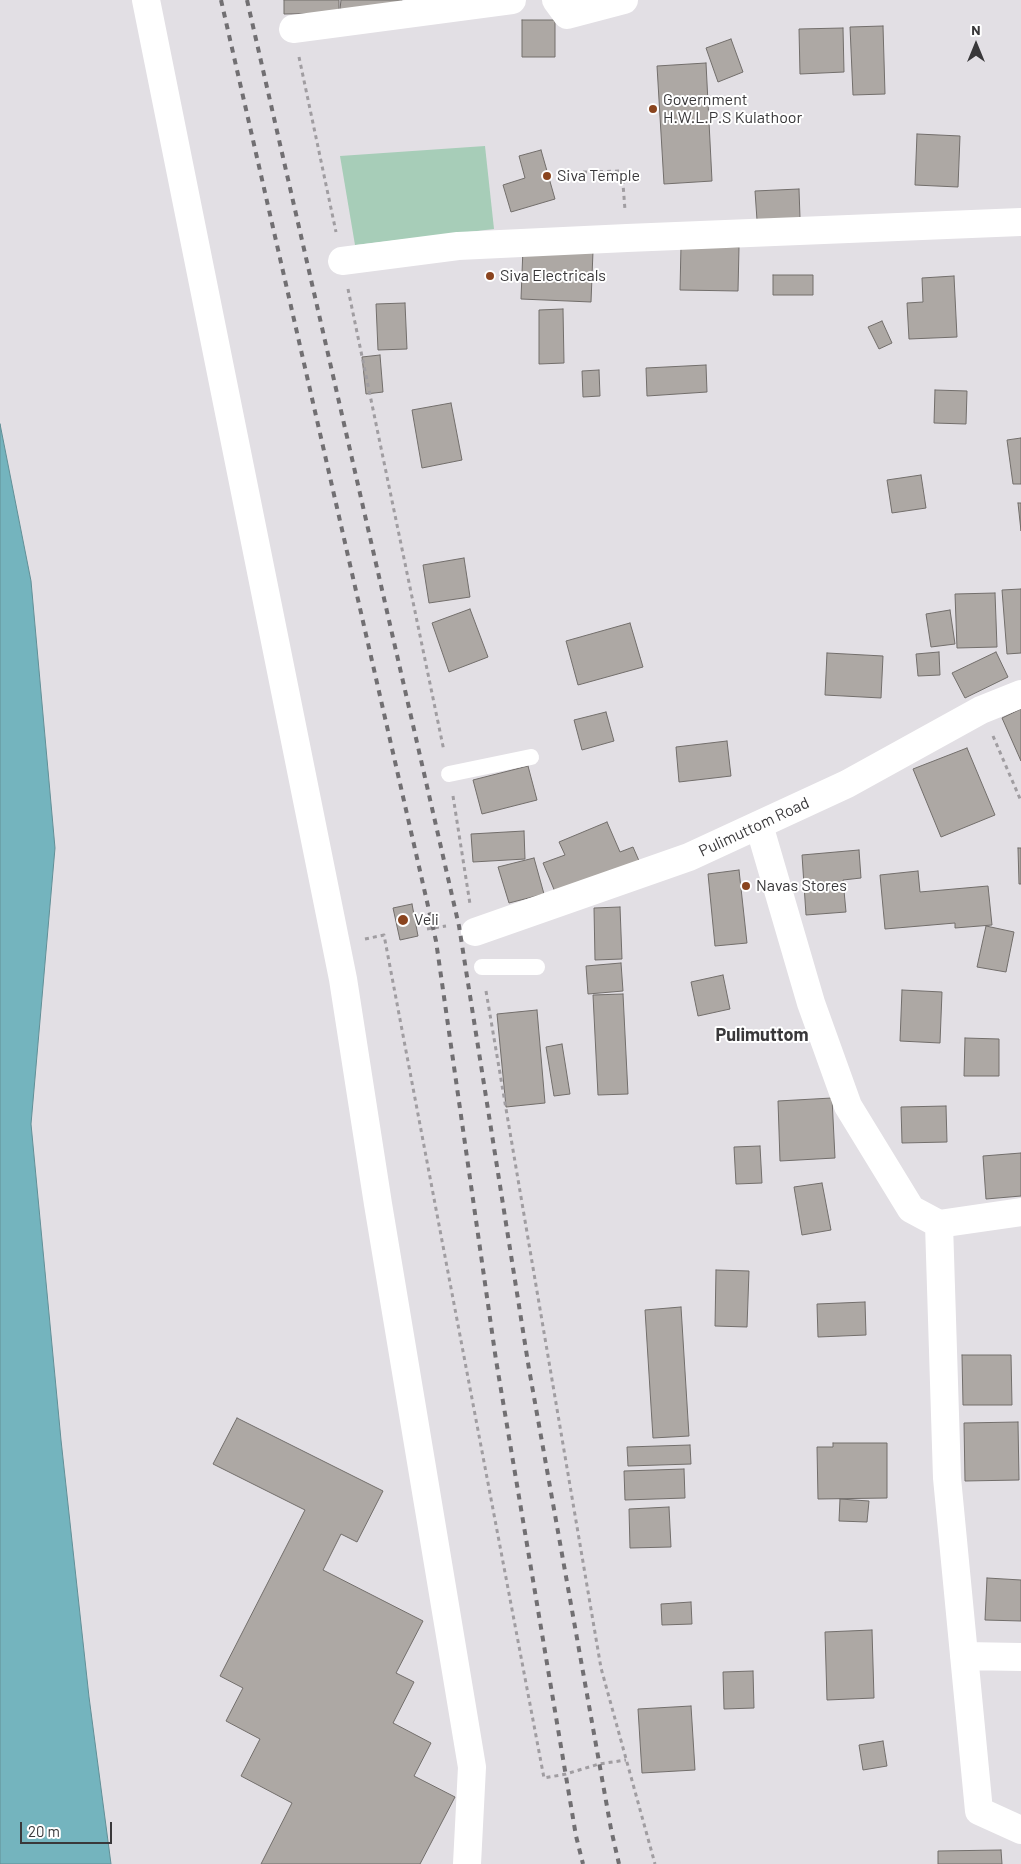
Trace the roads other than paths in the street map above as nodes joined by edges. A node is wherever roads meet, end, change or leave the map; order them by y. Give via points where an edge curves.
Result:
1 (146, 0) edge
2 (512, 0) edge
3 (556, 0) edge
4 (624, 0) edge
5 (293, 29) road end
6 (1021, 222) edge
7 (342, 261) road end
8 (1021, 694) edge
9 (531, 757) dead end
10 (449, 774) road end
11 (759, 825) junction
12 (475, 932) road end
13 (482, 967) road end
14 (537, 967) dead end
15 (1021, 1212) edge
16 (939, 1224) junction
17 (964, 1656) junction
18 (1021, 1657) edge
19 (1021, 1830) edge
20 (467, 1864) edge

1 - 20 street via 344,979 378,1204 472,1767
2 - 5 street
3 - 4 street via 567,15
6 - 7 street via 458,246
8 - 11 street, Pulimuttom Road via 982,710 848,784
9 - 10 lane
11 - 12 street, Pulimuttom Road via 689,857
11 - 16 street via 811,1002 848,1106 911,1209
13 - 14 lane
15 - 16 street
16 - 17 street via 947,1478
17 - 18 street
17 - 19 street via 979,1811

